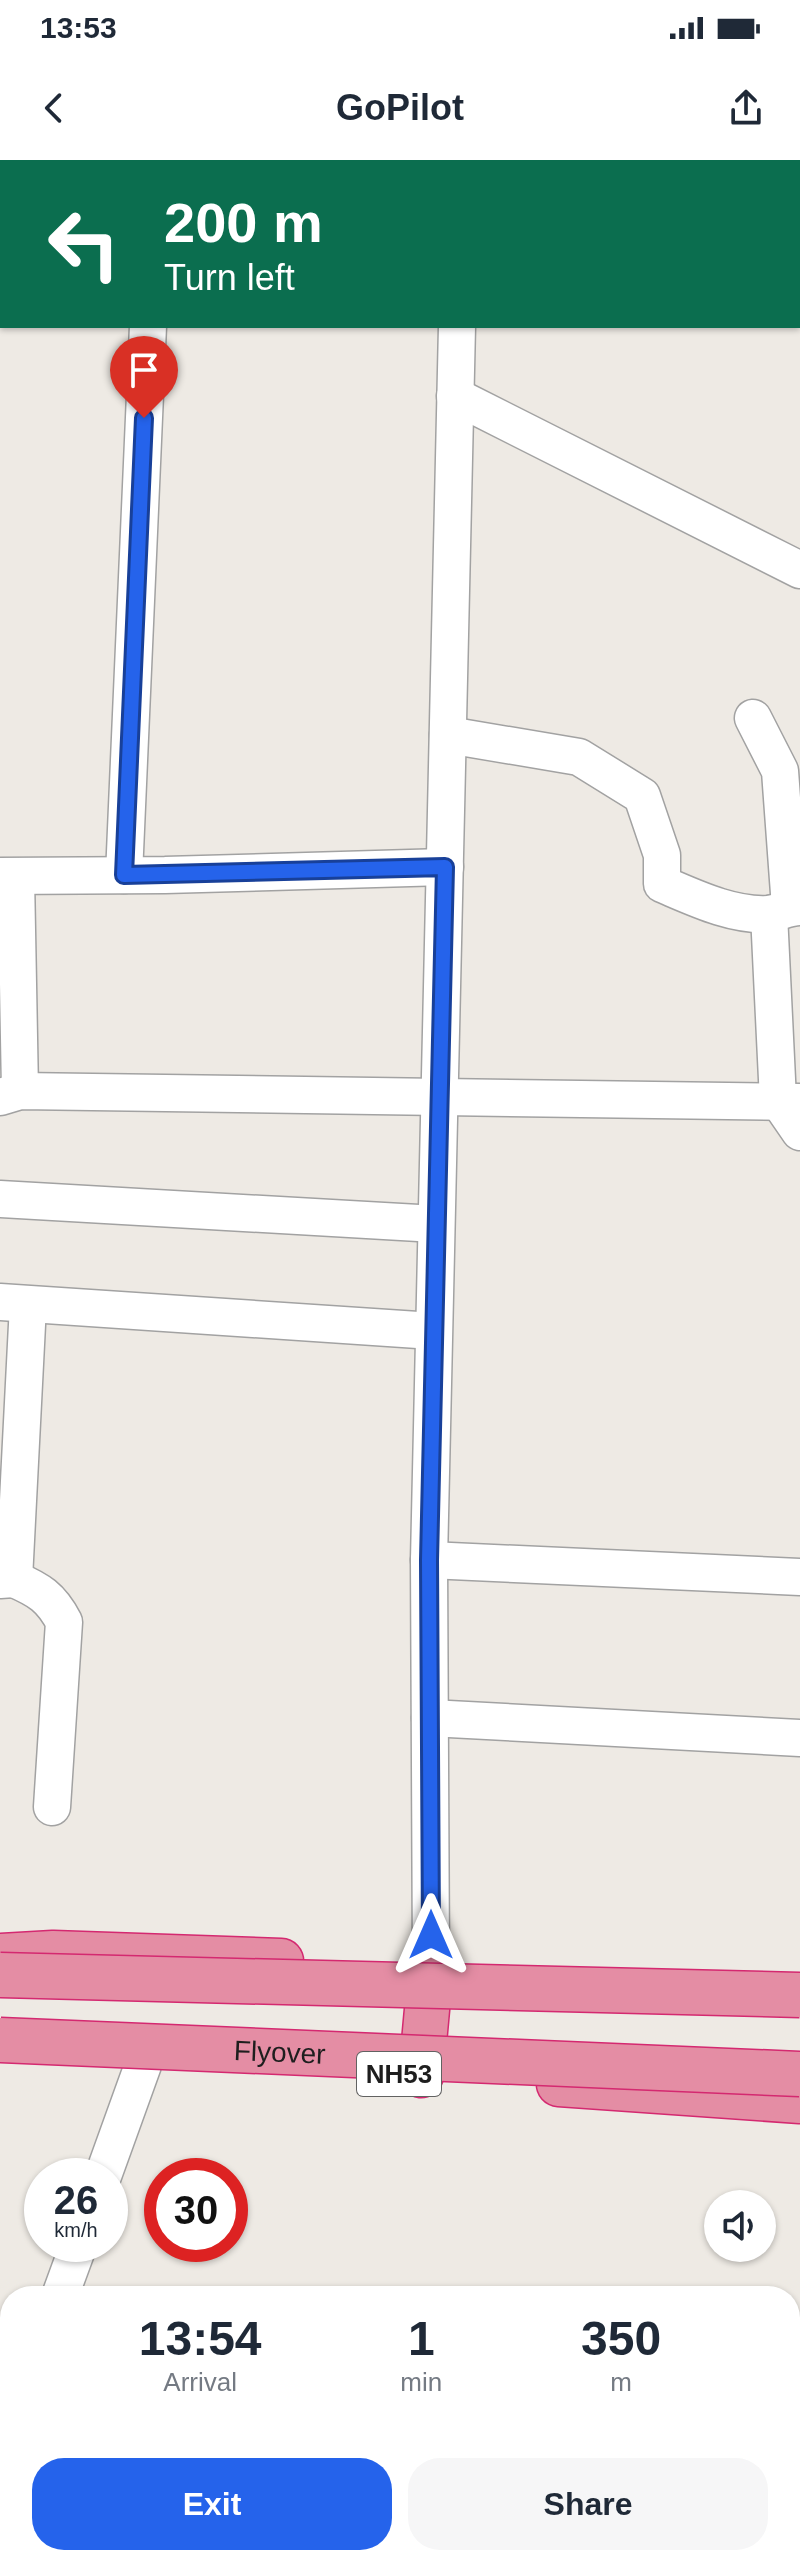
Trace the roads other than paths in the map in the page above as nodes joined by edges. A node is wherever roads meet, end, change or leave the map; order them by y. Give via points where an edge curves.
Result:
1 (148, 328) edge
2 (457, 328) edge
3 (455, 396) junction
4 (800, 570) edge
5 (753, 718) dead end
6 (448, 735) junction
7 (445, 867) junction
8 (124, 875) junction
9 (8, 876) edge
10 (786, 909) edge
11 (10, 1094) edge
12 (439, 1099) junction
13 (789, 1101) edge
14 (800, 1132) edge
15 (0, 1199) edge
16 (436, 1224) junction
17 (14, 1303) edge
18 (433, 1331) junction
19 (429, 1560) junction
20 (800, 1577) edge
21 (7, 1579) edge
22 (430, 1718) junction
23 (800, 1738) edge
24 (52, 1807) dead end
25 (0, 1956) edge
26 (431, 1966) junction
27 (0, 1975) edge
28 (800, 1983) edge
29 (800, 1995) edge
30 (0, 2040) edge
31 (0, 2058) edge
32 (143, 2065) junction
33 (800, 2074) edge
34 (421, 2075) junction
35 (800, 2101) edge
36 (109, 2158) edge
37 (72, 2262) edge
38 (64, 2286) edge

1 - 8 street
2 - 3 street
3 - 4 street
3 - 6 street
5 - 10 street via 780,771
6 - 7 street
6 - 10 street via 579,757 642,796 662,855 662,884 717,907
7 - 8 street
7 - 12 street
8 - 9 street
9 - 11 street
10 - 13 street
11 - 12 street
12 - 13 street
12 - 16 street
13 - 14 street
15 - 16 street
16 - 18 street
17 - 18 street
17 - 21 street
18 - 19 street
19 - 20 street
19 - 22 street
21 - 24 street via 37,1589 55,1604 64,1622
22 - 23 street
22 - 26 street
25 - 26 highway via 53,1953
26 - 28 highway
26 - 34 highway
27 - 29 highway, bridge
30 - 33 highway, Flyover / NH53, bridge
31 - 32 highway, NH53
32 - 34 highway, NH53
32 - 36 street
34 - 35 highway, NH53
37 - 38 street

